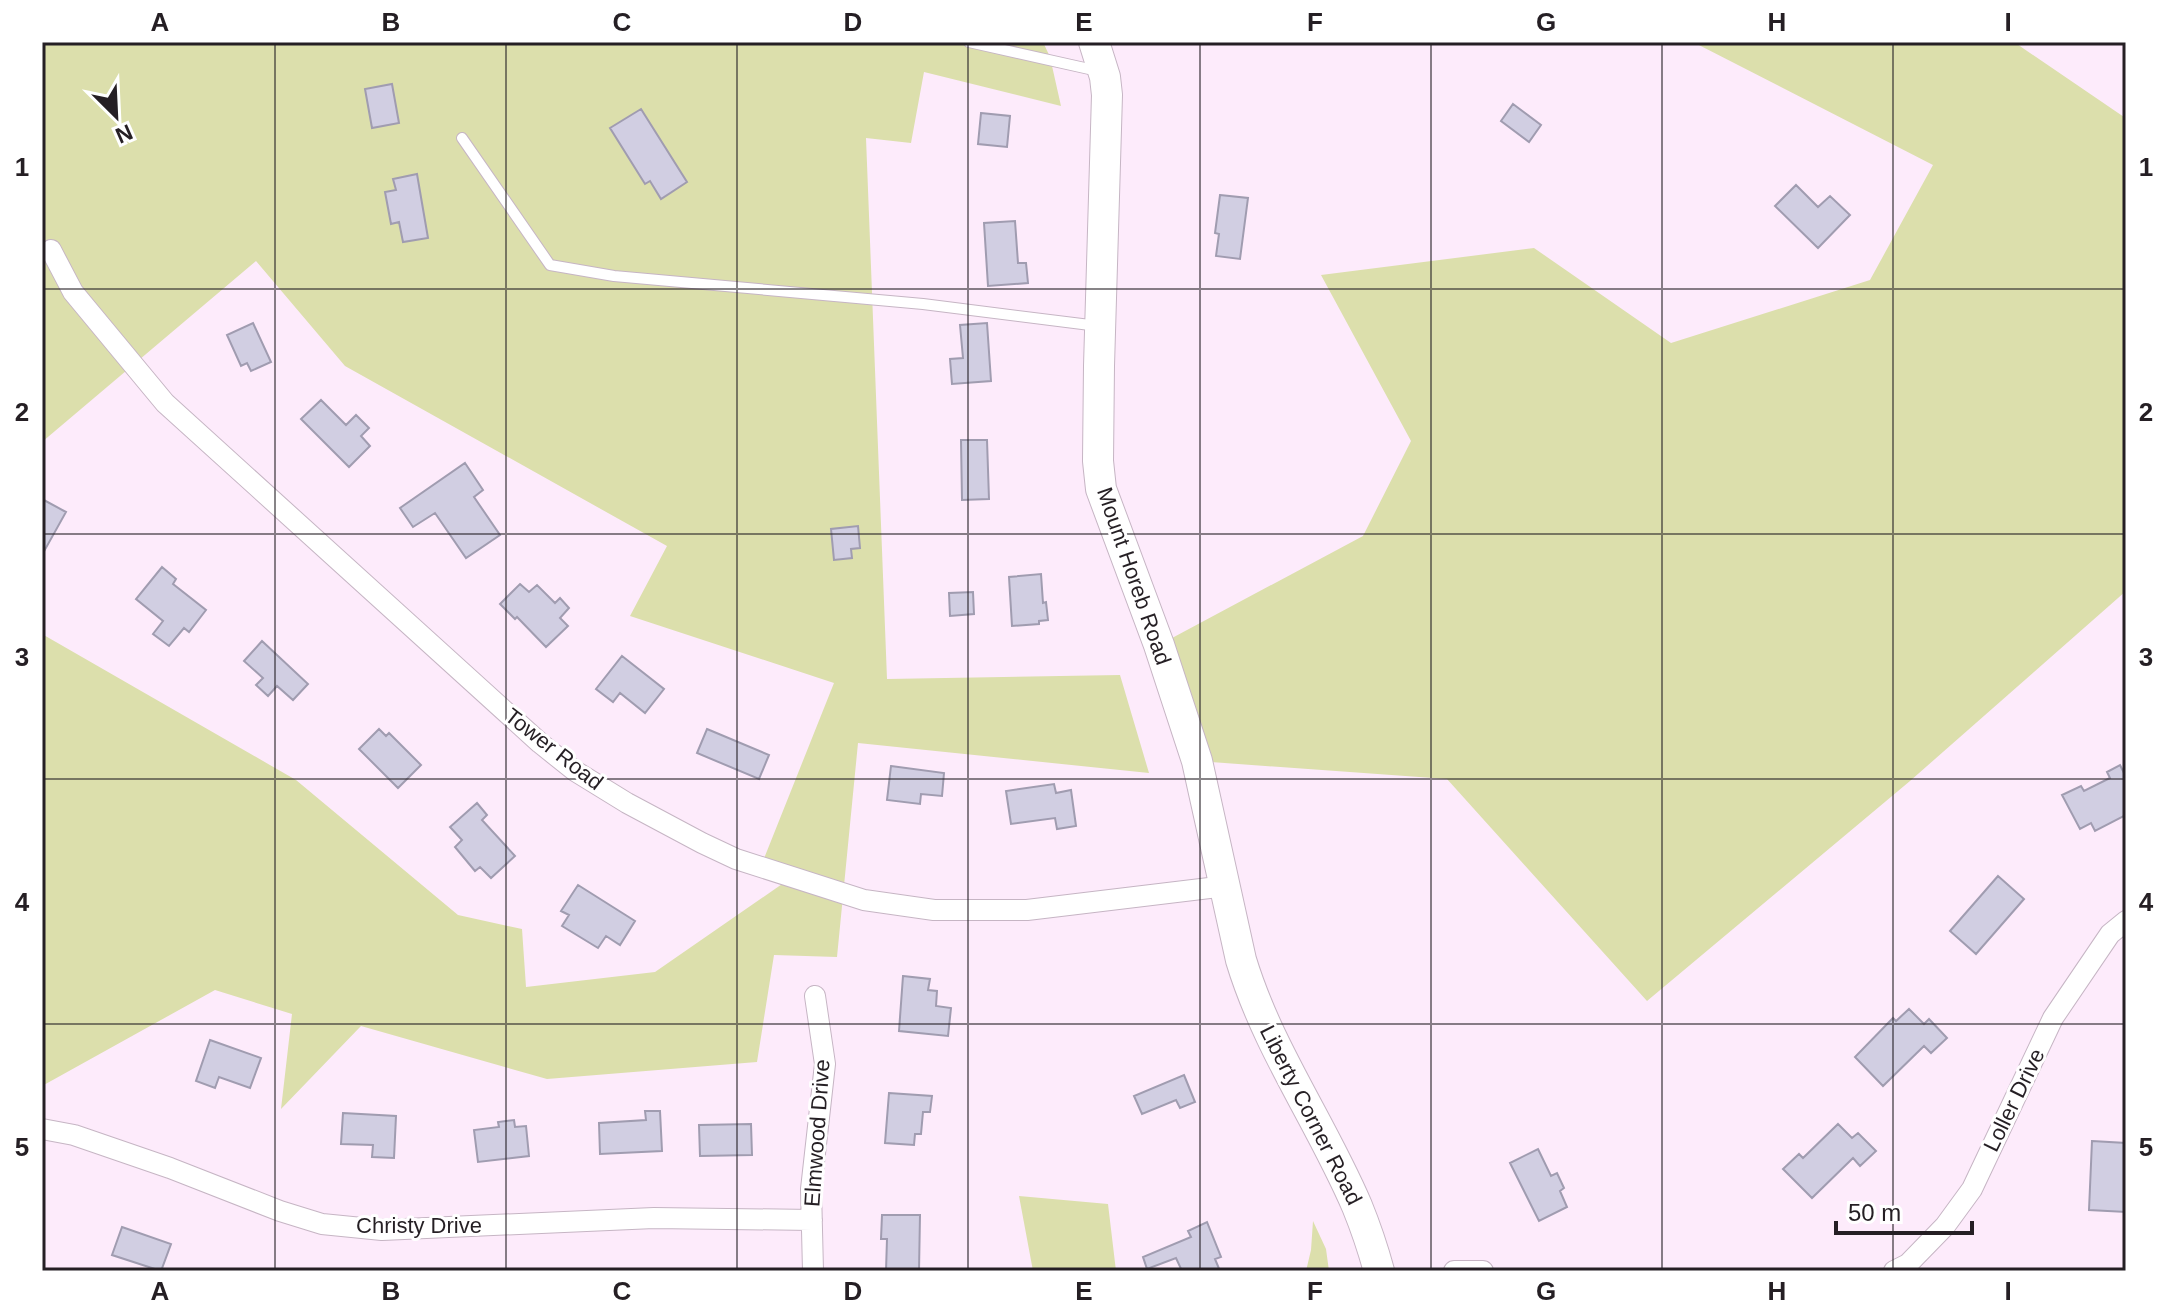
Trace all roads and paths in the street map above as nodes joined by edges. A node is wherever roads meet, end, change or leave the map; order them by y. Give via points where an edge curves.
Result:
1 (969, 42) edge
2 (1094, 42) edge
3 (1104, 73) junction
4 (462, 138) dead end
5 (51, 250) dead end
6 (1100, 326) junction
7 (1226, 886) junction
8 (2126, 921) edge
9 (1241, 960) joint
10 (815, 996) dead end
11 (42, 1129) edge
12 (812, 1220) junction
13 (813, 1271) edge
14 (1379, 1271) edge
15 (1454, 1271) edge
16 (1483, 1271) edge
17 (1894, 1271) edge

1 - 3 lane
2 - 3 street, Mount Horeb Road
3 - 6 street, Mount Horeb Road
4 - 6 lane via 550,265
5 - 7 street, Tower Road via 73,292 165,403 540,743 627,803 736,859 864,900 934,910 1027,910
6 - 7 street, Mount Horeb Road via 1101,489 1197,761
7 - 9 street, Mount Horeb Road
8 - 17 street, Loller Drive via 2110,934 2053,1018 1972,1189 1945,1226 1908,1264
9 - 14 street, Liberty Corner Road via 1274,1046 1358,1207
10 - 12 street, Elmwood Drive via 825,1064
11 - 12 street, Christy Drive via 74,1135 322,1224 382,1230 654,1218
12 - 13 street, Elmwood Drive
15 - 16 street

